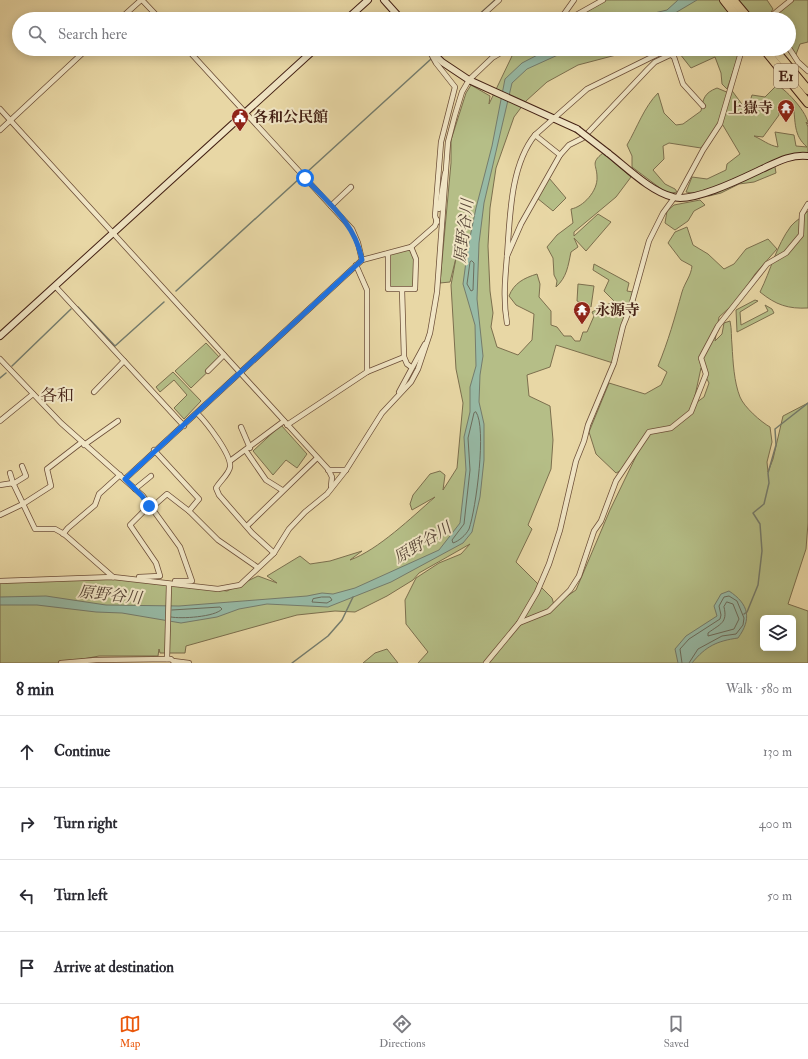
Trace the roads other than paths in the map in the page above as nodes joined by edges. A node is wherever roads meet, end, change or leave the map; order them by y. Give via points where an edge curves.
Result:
1 (142, 0) edge
2 (368, 0) edge
3 (384, 0) edge
4 (499, 0) edge
5 (574, 0) edge
6 (603, 0) edge
7 (727, 0) edge
8 (791, 0) edge
9 (128, 12) edge
10 (153, 12) edge
11 (355, 12) edge
12 (395, 12) edge
13 (486, 12) edge
14 (565, 12) edge
15 (582, 12) edge
16 (735, 12) edge
17 (741, 12) edge
18 (776, 12) edge
19 (80, 56) edge
20 (193, 56) edge
21 (307, 56) edge
22 (432, 56) edge
23 (495, 56) edge
24 (654, 56) edge
25 (668, 56) edge
26 (673, 56) edge
27 (740, 56) edge
28 (770, 56) edge
29 (780, 56) edge
30 (794, 56) edge
31 (436, 57) edge
32 (808, 71) edge
33 (471, 80) junction
34 (808, 90) edge
35 (808, 103) edge
36 (703, 106) dead end
37 (0, 109) edge
38 (245, 112) junction
39 (552, 118) junction
40 (10, 121) junction
41 (0, 130) edge
42 (535, 135) junction
43 (560, 155) junction
44 (808, 156) edge
45 (447, 163) junction
46 (351, 187) dead end
47 (675, 198) junction
48 (808, 204) edge
49 (331, 206) junction
50 (437, 222) junction
51 (113, 233) junction
52 (412, 247) junction
53 (388, 253) junction
54 (507, 256) junction
55 (362, 260) junction
56 (356, 265) junction
57 (54, 286) junction
58 (402, 290) junction
59 (507, 323) dead end
60 (0, 336) edge
61 (428, 338) junction
62 (224, 355) junction
63 (404, 357) junction
64 (0, 359) edge
65 (124, 361) junction
66 (411, 367) junction
67 (208, 371) dead end
68 (366, 372) junction
69 (240, 373) junction
70 (94, 392) dead end
71 (33, 394) junction
72 (395, 399) junction
73 (197, 413) junction
74 (0, 421) edge
75 (118, 421) dead end
76 (286, 423) junction
77 (184, 426) junction
78 (241, 427) dead end
79 (83, 443) junction
80 (248, 449) junction
81 (154, 450) junction
82 (316, 458) junction
83 (230, 461) junction
84 (22, 466) dead end
85 (328, 470) junction
86 (346, 470) junction
87 (10, 473) dead end
88 (120, 475) junction
89 (151, 476) dead end
90 (125, 479) junction
91 (13, 484) junction
92 (0, 485) edge
93 (331, 486) junction
94 (136, 489) junction
95 (282, 490) junction
96 (22, 504) junction
97 (150, 508) junction
98 (189, 512) junction
99 (0, 515) edge
100 (247, 526) junction
101 (63, 534) junction
102 (274, 553) junction
103 (257, 567) junction
104 (113, 577) junction
105 (134, 578) junction
106 (0, 581) edge
107 (169, 586) junction
108 (519, 623) junction
109 (167, 659) junction
110 (61, 663) edge
111 (189, 663) edge
112 (486, 663) edge

1 - 9 street
1 - 10 street
2 - 11 street
3 - 12 street
4 - 13 street
5 - 14 street
6 - 15 street
7 - 16 highway
7 - 17 highway
8 - 18 street
19 - 40 street
20 - 38 street
21 - 38 street
22 - 50 street via 455,87 441,142 435,216
23 - 33 street
24 - 39 street via 587,89
25 - 43 street via 655,62 583,138 569,145
26 - 36 street via 684,84
27 - 47 street via 720,124
28 - 35 highway, E1
29 - 34 highway, E1
30 - 32 street
31 - 33 street
33 - 39 street
33 - 45 street via 462,92 455,115 448,142
37 - 40 street
38 - 49 street
38 - 51 street
39 - 42 street
39 - 47 street, bridge via 576,130 658,191
40 - 41 street
40 - 51 street
42 - 43 street
42 - 54 street via 523,157 513,193
43 - 54 street via 521,224
44 - 47 street via 792,156 702,193
45 - 50 street
45 - 61 street via 437,292
46 - 49 street
47 - 108 street via 663,213 649,241 616,357 576,460 560,530 549,564
48 - 108 street via 802,214 801,235 786,253 767,264 718,326 701,358 706,374 691,412 671,428 649,432 616,481 601,521 594,531 579,576 570,590 549,611
49 - 55 street via 352,229
50 - 52 street
51 - 57 street
51 - 62 street
52 - 53 street
52 - 58 street via 416,259 415,289
53 - 55 street
53 - 58 street via 388,290
54 - 59 street via 504,301
55 - 56 street
56 - 68 street via 367,290
56 - 69 street
57 - 60 street
57 - 65 street
58 - 63 street
61 - 66 street
61 - 72 street via 418,369
62 - 67 street
62 - 69 street
63 - 66 street
63 - 68 street
64 - 71 street
65 - 70 street
65 - 77 street
66 - 72 street
68 - 76 street
69 - 73 street
69 - 76 street
71 - 74 street
71 - 79 street
72 - 86 street via 382,414
73 - 77 street
73 - 83 street
75 - 79 street
76 - 80 street
76 - 82 street
77 - 81 street
78 - 80 street
79 - 88 street
79 - 96 street via 47,469 51,486
80 - 83 street
80 - 95 street via 266,480
81 - 90 street
81 - 98 street via 199,499
82 - 85 street
82 - 95 street
83 - 100 street via 230,468 216,488 219,495
84 - 91 street via 26,476
85 - 86 street
85 - 93 street via 332,477
86 - 93 street
87 - 91 street
88 - 90 street
88 - 101 street via 99,494 95,506
89 - 94 street
90 - 94 street
91 - 92 street
91 - 96 street
93 - 102 street via 327,494 289,529
94 - 97 street
95 - 100 street
96 - 99 street
96 - 101 street via 35,529 55,529
97 - 98 street via 167,494
97 - 105 street via 130,525 156,562 160,576
97 - 107 street via 180,547 192,581 170,581
98 - 103 street via 218,540
100 - 102 street
101 - 104 street
102 - 103 street
103 - 107 street via 240,584 231,588
104 - 105 street
104 - 106 street
105 - 107 street
107 - 109 street
108 - 112 street
109 - 110 street
109 - 111 street

